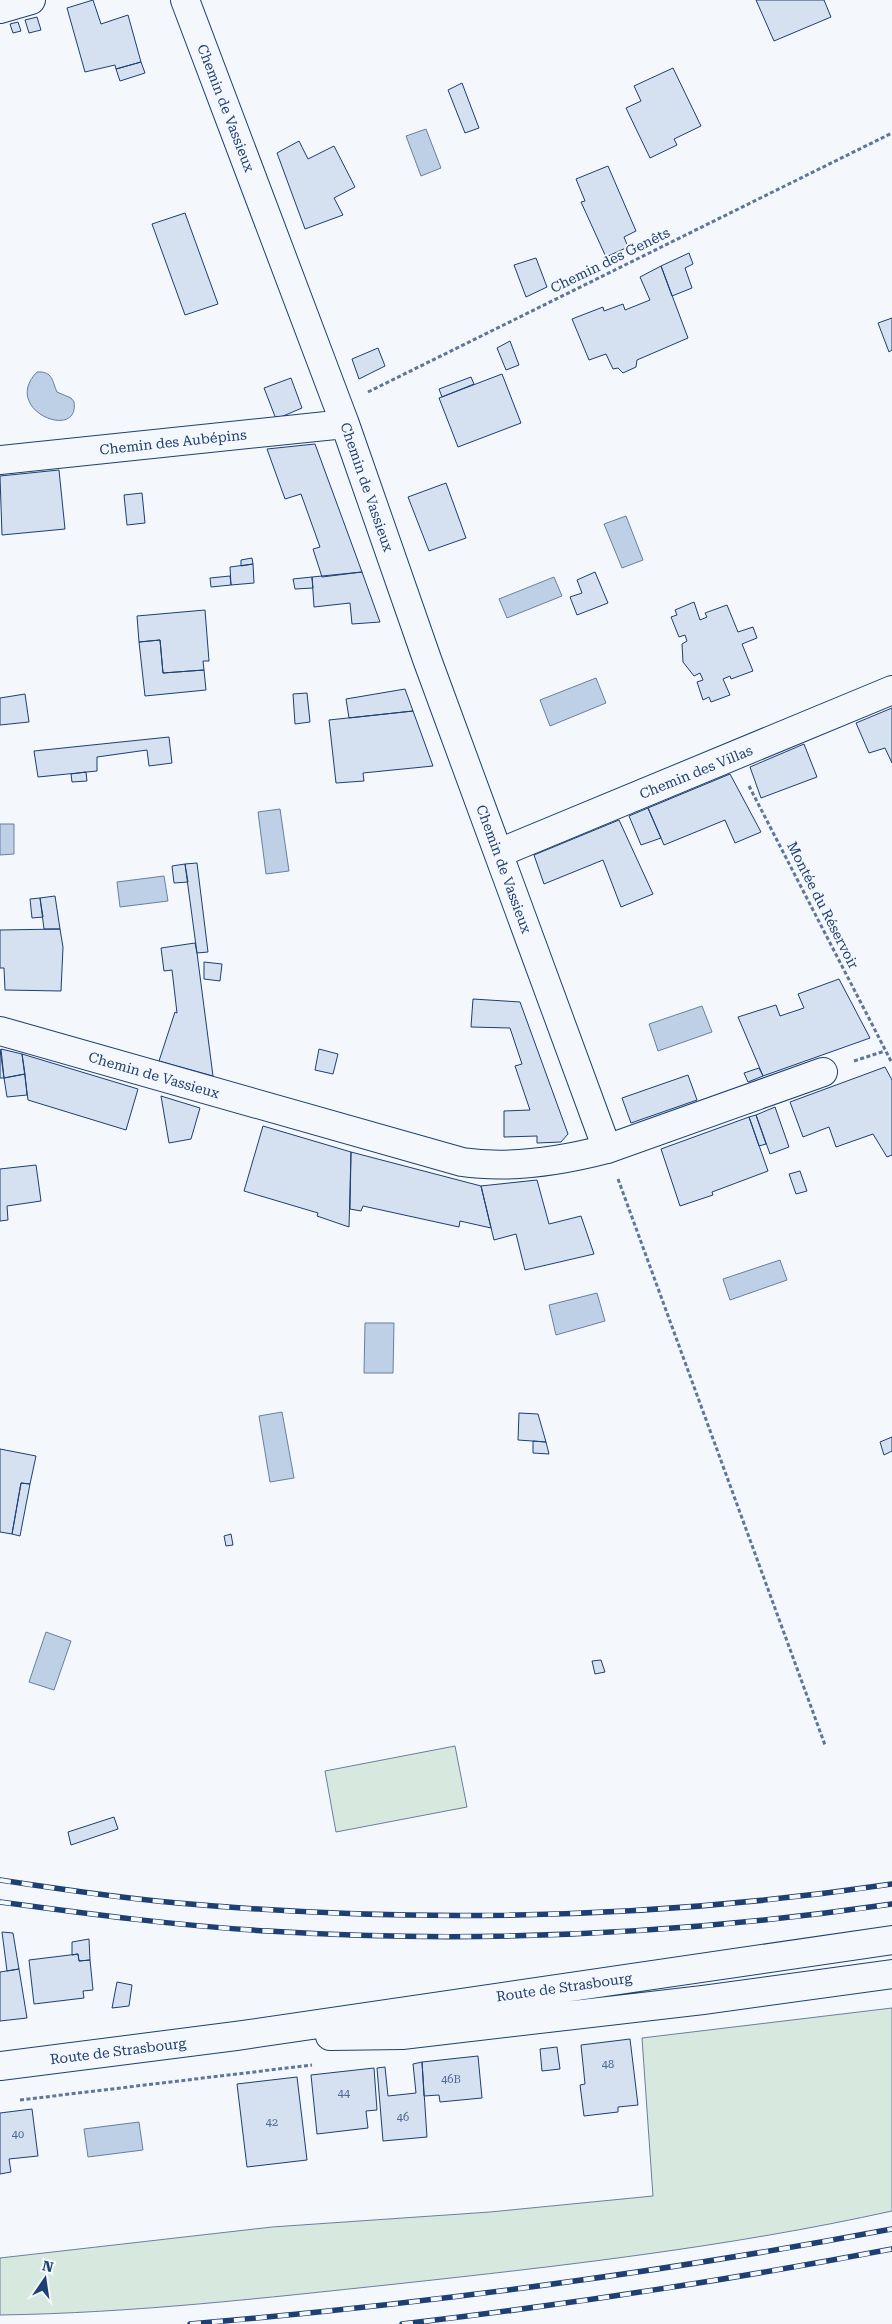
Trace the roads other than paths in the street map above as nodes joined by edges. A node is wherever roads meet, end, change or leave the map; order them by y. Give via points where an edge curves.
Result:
1 (31, 0) edge
2 (185, 0) edge
3 (0, 9) edge
4 (342, 415) junction
5 (0, 460) edge
6 (892, 690) edge
7 (499, 853) junction
8 (0, 1031) edge
9 (823, 1072) dead end
10 (607, 1149) junction
11 (892, 1940) edge
12 (892, 1974) edge
13 (236, 2036) junction
14 (0, 2066) edge

1 - 3 street
2 - 4 street, Chemin de Vassieux
4 - 5 street, Chemin des Aubépins
4 - 7 street, Chemin de Vassieux
6 - 7 street, Chemin des Villas
7 - 10 street, Chemin de Vassieux
8 - 10 street, Chemin de Vassieux via 462,1162 488,1165 570,1159
9 - 10 street
11 - 13 street, Route de Strasbourg
12 - 13 street, Route de Strasbourg via 704,2000 402,2035
13 - 14 street, Route de Strasbourg

